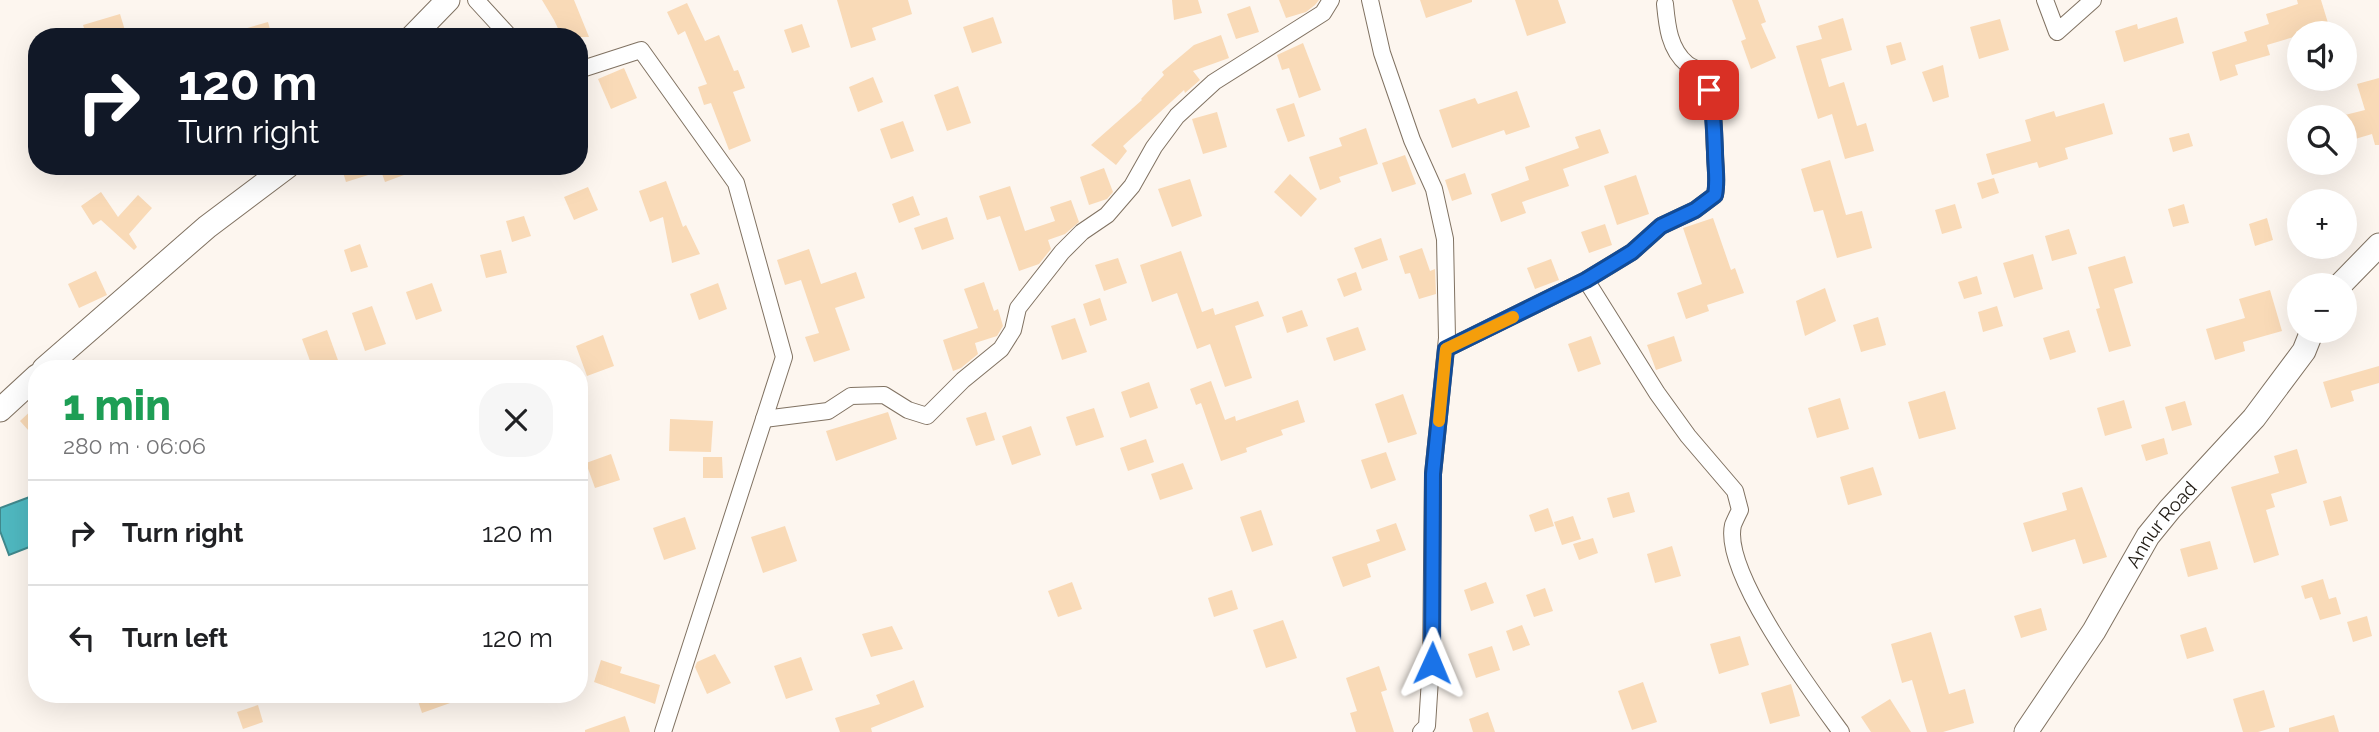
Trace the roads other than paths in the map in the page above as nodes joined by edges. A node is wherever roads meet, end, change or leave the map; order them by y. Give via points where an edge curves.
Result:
1 (448, 0) edge
2 (476, 0) edge
3 (1331, 0) edge
4 (1370, 0) edge
5 (2045, 0) edge
6 (2092, 1) edge
7 (1665, 4) dead end
8 (421, 28) edge
9 (502, 28) edge
10 (588, 67) edge
11 (276, 175) edge
12 (2379, 245) edge
13 (2352, 273) edge
14 (1586, 280) junction
15 (2307, 343) edge
16 (1446, 349) junction
17 (54, 360) edge
18 (28, 384) edge
19 (0, 410) edge
20 (764, 418) junction
21 (663, 732) edge
22 (1421, 732) edge
23 (1841, 732) edge
24 (2026, 732) edge

1 - 8 main road
2 - 9 street
3 - 20 street via 1323,13 1214,82 1177,116 1132,186 1107,215 1062,252 1018,307 1013,330 1001,349 927,416 884,395 851,396 828,411
4 - 16 street via 1382,53 1434,189 1445,239
5 - 6 street via 2057,32
7 - 14 street via 1668,32 1677,52 1698,69 1709,90 1718,180 1715,195 1661,226 1632,252
10 - 20 street via 642,50 736,183 784,357
11 - 17 main road via 207,227
12 - 13 main road
14 - 16 street
14 - 23 street via 1657,393 1735,491 1740,510 1733,526 1734,544 1757,607
15 - 24 main road, Annur Road via 2254,418 2148,536 2094,631
16 - 22 street via 1433,474 1432,663 1427,726
18 - 19 main road
20 - 21 street

